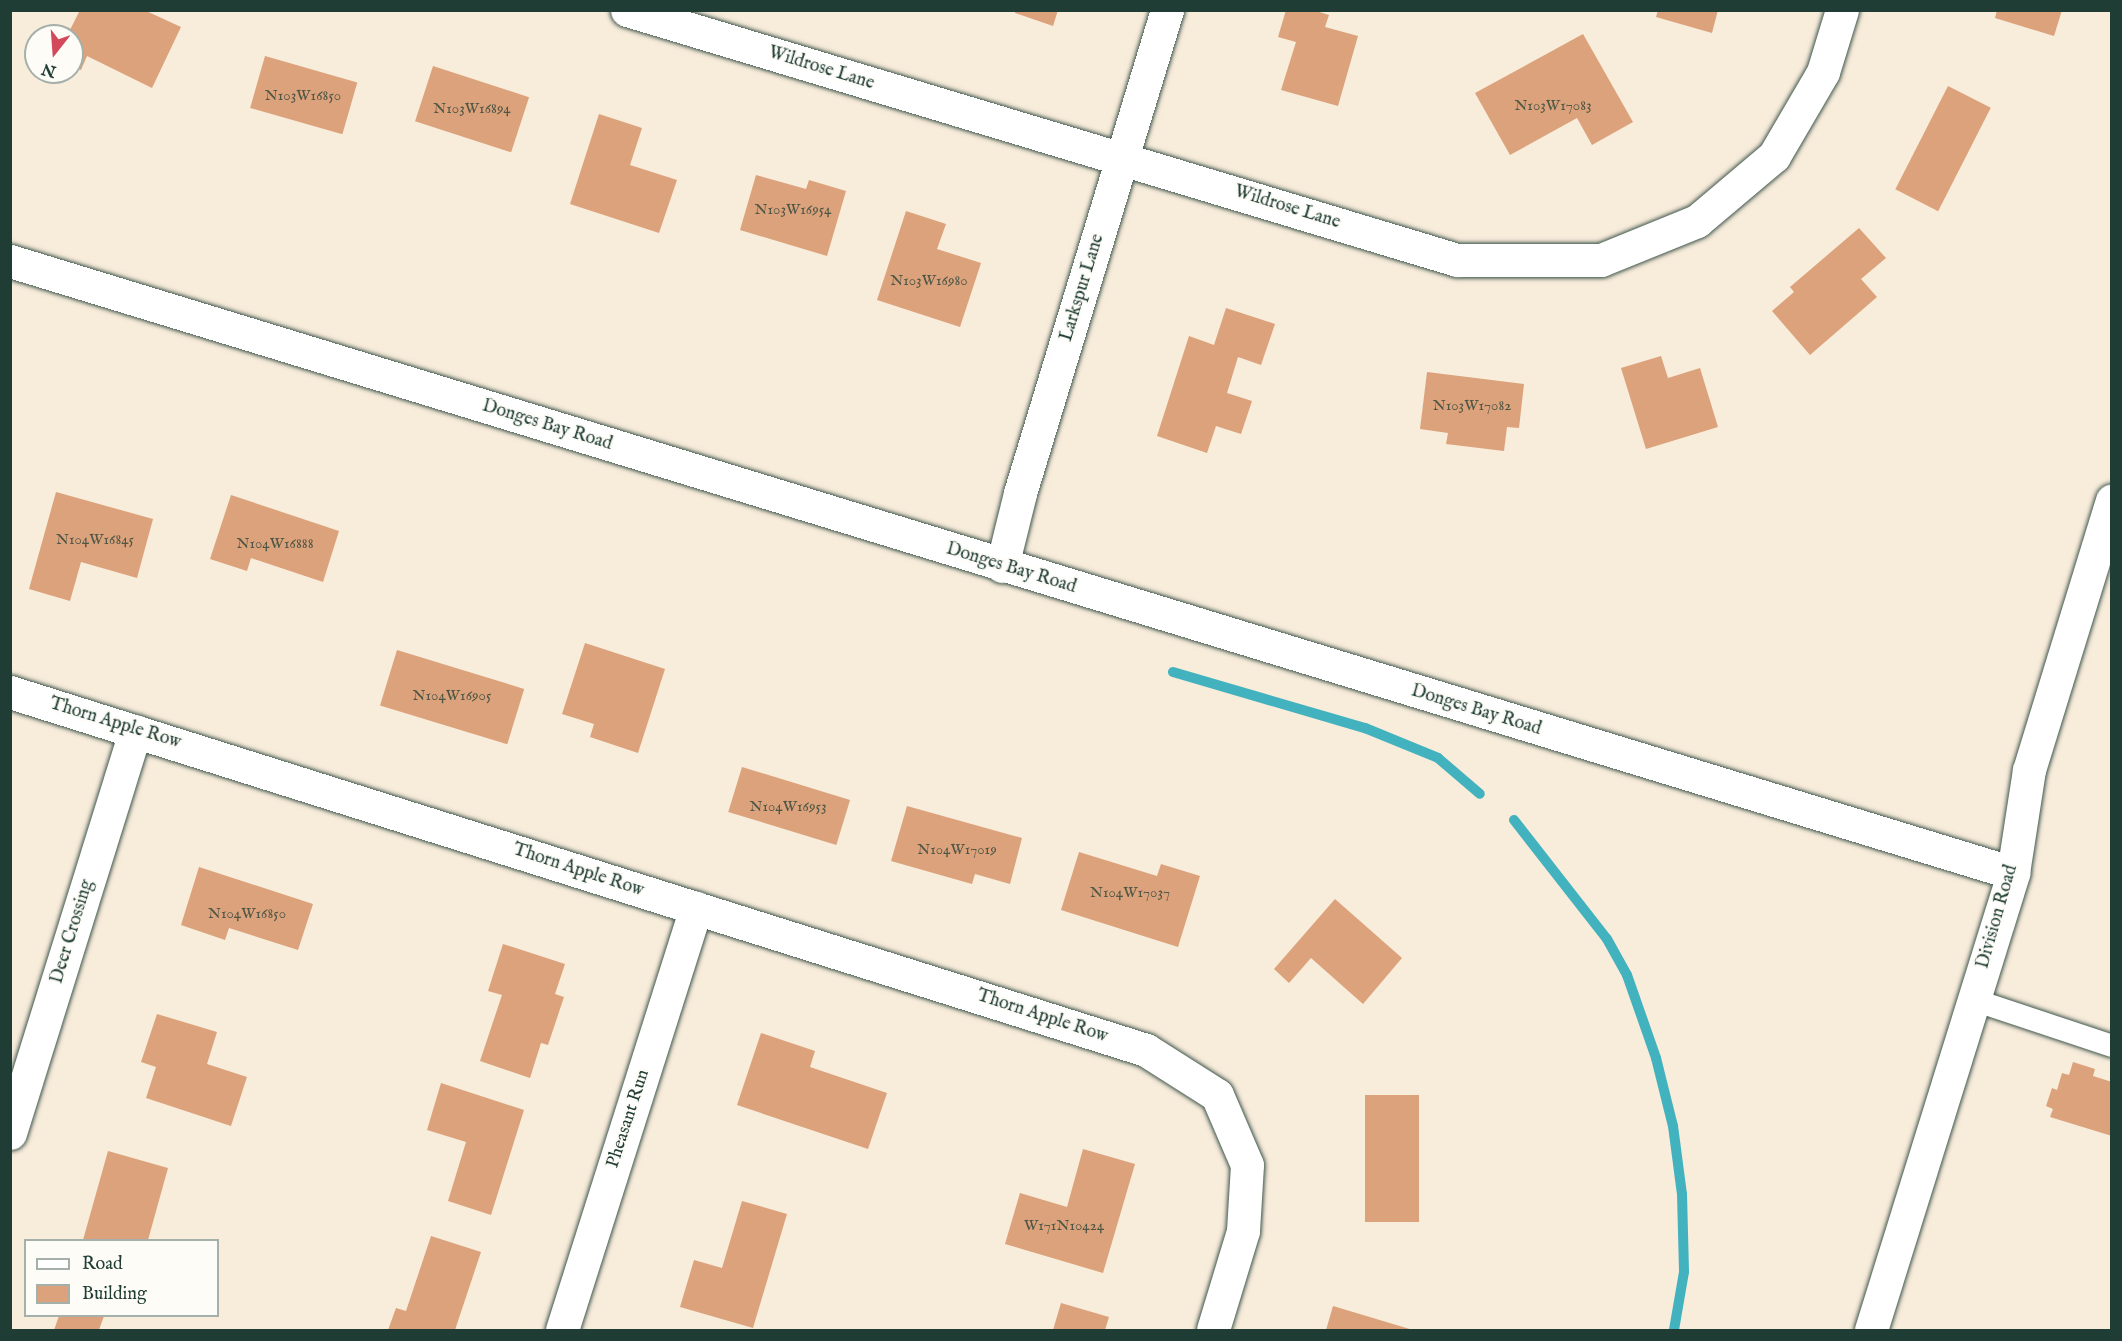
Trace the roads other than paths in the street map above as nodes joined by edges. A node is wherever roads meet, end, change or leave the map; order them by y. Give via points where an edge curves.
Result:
1 (627, 10) edge
2 (1167, 10) edge
3 (1842, 10) edge
4 (1123, 158) junction
5 (10, 261) edge
6 (2112, 501) edge
7 (1002, 566) junction
8 (10, 692) edge
9 (135, 731) junction
10 (2013, 873) junction
11 (696, 908) junction
12 (1974, 1000) junction
13 (2112, 1046) edge
14 (10, 1133) edge
15 (562, 1330) edge
16 (1213, 1330) edge
17 (1871, 1330) edge

1 - 4 street, Wildrose Lane
2 - 4 street, Larkspur Lane
3 - 4 street, Wildrose Lane via 1823,72 1774,156 1697,221 1601,260 1457,260
4 - 7 street, Larkspur Lane via 1020,492
5 - 7 street, Donges Bay Road
6 - 10 street, Division Road via 2029,770
7 - 10 street, Donges Bay Road
8 - 9 street, Thorn Apple Row
9 - 11 street, Thorn Apple Row
9 - 14 street, Deer Crossing
10 - 12 street, Division Road
11 - 15 street, Pheasant Run
11 - 16 street, Thorn Apple Row via 1146,1050 1217,1095 1247,1165 1244,1231
12 - 13 lane
12 - 17 street, Division Road

